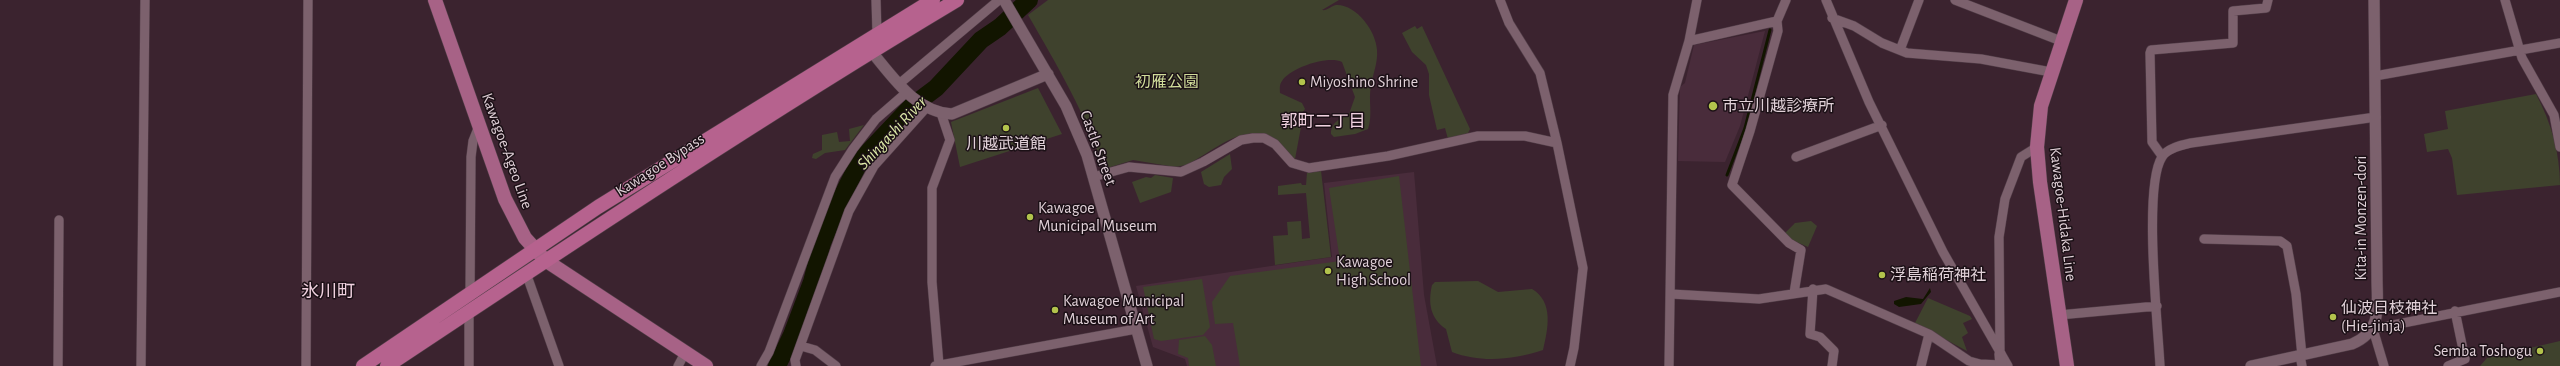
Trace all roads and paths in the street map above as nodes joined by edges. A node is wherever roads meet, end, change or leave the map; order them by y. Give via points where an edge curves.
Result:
1 (145, 0) edge
2 (308, 0) edge
3 (435, 0) edge
4 (876, 0) edge
5 (933, 0) edge
6 (958, 0) edge
7 (1500, 0) edge
8 (1697, 0) edge
9 (1786, 0) edge
10 (1826, 0) edge
11 (1919, 0) edge
12 (1955, 0) edge
13 (2076, 0) edge
14 (2268, 0) edge
15 (2374, 0) edge
16 (2505, 0) edge
17 (1003, 2) edge
18 (1832, 18) junction
19 (1777, 21) junction
20 (877, 33) junction
21 (1689, 41) junction
22 (2061, 41) junction
23 (2560, 44) edge
24 (1900, 50) junction
25 (2519, 50) junction
26 (871, 51) junction
27 (2051, 72) junction
28 (1048, 74) junction
29 (2375, 76) junction
30 (899, 84) junction
31 (907, 92) junction
32 (926, 108) junction
33 (941, 113) junction
34 (2376, 117) junction
35 (1882, 125) junction
36 (479, 126) junction
37 (1557, 143) junction
38 (2037, 147) junction
39 (2560, 147) edge
40 (2162, 156) junction
41 (1796, 157) dead end
42 (1093, 177) junction
43 (59, 220) dead end
44 (2204, 239) dead end
45 (534, 251) junction
46 (545, 260) junction
47 (526, 273) junction
48 (1813, 289) junction
49 (2560, 292) edge
50 (1794, 293) junction
51 (1671, 294) junction
52 (470, 295) junction
53 (2157, 306) junction
54 (469, 311) junction
55 (2455, 312) junction
56 (2060, 314) junction
57 (1136, 329) junction
58 (2373, 329) junction
59 (1929, 334) junction
60 (801, 346) junction
61 (686, 351) junction
62 (2301, 359) edge
63 (2002, 363) edge
64 (955, 364) edge
65 (937, 365) edge
66 (58, 366) edge
67 (142, 366) edge
68 (306, 366) edge
69 (363, 366) edge
70 (386, 366) edge
71 (469, 366) edge
72 (559, 366) edge
73 (678, 366) edge
74 (706, 366) edge
75 (761, 366) edge
76 (796, 366) edge
77 (836, 366) edge
78 (1147, 366) edge
79 (1570, 366) edge
80 (1669, 366) edge
81 (1832, 366) edge
82 (1920, 366) edge
83 (2067, 366) edge
84 (2160, 366) edge
85 (2251, 366) edge
86 (2384, 366) edge
87 (2448, 366) edge

1 - 67 street
2 - 68 street
3 - 36 main road, Kawagoe-Ageo Line
4 - 20 street
5 - 20 highway, Kawagoe Bypass
6 - 26 highway, Kawagoe Bypass
7 - 37 street via 1509,23 1540,73
8 - 21 street
9 - 19 street
10 - 18 street
11 - 24 street
12 - 22 street
13 - 22 main road, Kawagoe-Hidaka Line
14 - 40 street via 2266,8 2233,11 2233,43 2151,50 2152,142
15 - 29 street, Kita-in Monzen-dori
16 - 25 street
17 - 28 street, Castle Street
17 - 30 street
18 - 24 street via 1854,26
18 - 35 street
19 - 21 street
19 - 50 street via 1778,31 1732,185 1789,243 1801,250
20 - 45 highway, Kawagoe Bypass via 692,147
21 - 51 street via 1673,95
22 - 27 main road, Kawagoe-Hidaka Line
23 - 25 street
24 - 27 street via 1981,59
25 - 29 street
25 - 39 street via 2554,115
26 - 30 street
26 - 46 highway, Kawagoe Bypass
27 - 38 main road, Kawagoe-Hidaka Line via 2041,106
28 - 33 street via 952,114
28 - 42 street, Castle Street via 1076,129
29 - 34 street, Kita-in Monzen-dori
30 - 31 street
31 - 32 street
31 - 75 street via 876,119 835,177 769,352
32 - 33 street
32 - 60 street via 874,166 848,211
33 - 65 street via 950,140 932,188 932,282
34 - 40 street via 2191,143 2170,150
34 - 58 street, Kita-in Monzen-dori via 2377,294
35 - 41 street
35 - 63 street via 1943,252
36 - 45 main road, Kawagoe-Ageo Line via 505,199 519,229
36 - 52 street via 473,141 471,157
37 - 42 street via 1525,136 1478,136 1388,156 1309,168 1292,163 1270,141 1253,138 1241,140 1181,172 1129,167
37 - 79 street via 1583,268
38 - 56 main road, Kawagoe-Hidaka Line
38 - 63 street via 2020,157 2005,199 2000,237
40 - 53 street via 2156,170 2152,208
42 - 57 street, Castle Street
43 - 66 street
44 - 62 street via 2280,241 2287,246 2296,294
45 - 46 main road, Kawagoe-Ageo Line
45 - 52 highway, Kawagoe Bypass
46 - 47 highway, Kawagoe Bypass
46 - 61 main road, Kawagoe-Ageo Line
47 - 54 highway, Kawagoe Bypass
47 - 72 street
48 - 50 street
48 - 59 street via 1826,289 1841,294
48 - 81 street via 1810,334 1820,338 1834,351
49 - 55 street
50 - 51 street via 1759,299
51 - 80 street
52 - 69 highway, Kawagoe Bypass
53 - 56 street
53 - 84 street
54 - 70 highway, Kawagoe Bypass
54 - 71 street
55 - 58 street
55 - 87 street via 2465,359
56 - 83 main road, Kawagoe-Hidaka Line
57 - 64 street
57 - 78 street, Castle Street
58 - 62 street via 2366,337 2352,344
58 - 86 street
59 - 63 street via 1969,361 1980,364
59 - 82 street
60 - 76 street via 795,360
60 - 77 street via 815,350
61 - 73 street
61 - 74 main road, Kawagoe-Ageo Line
62 - 85 street
64 - 65 street

